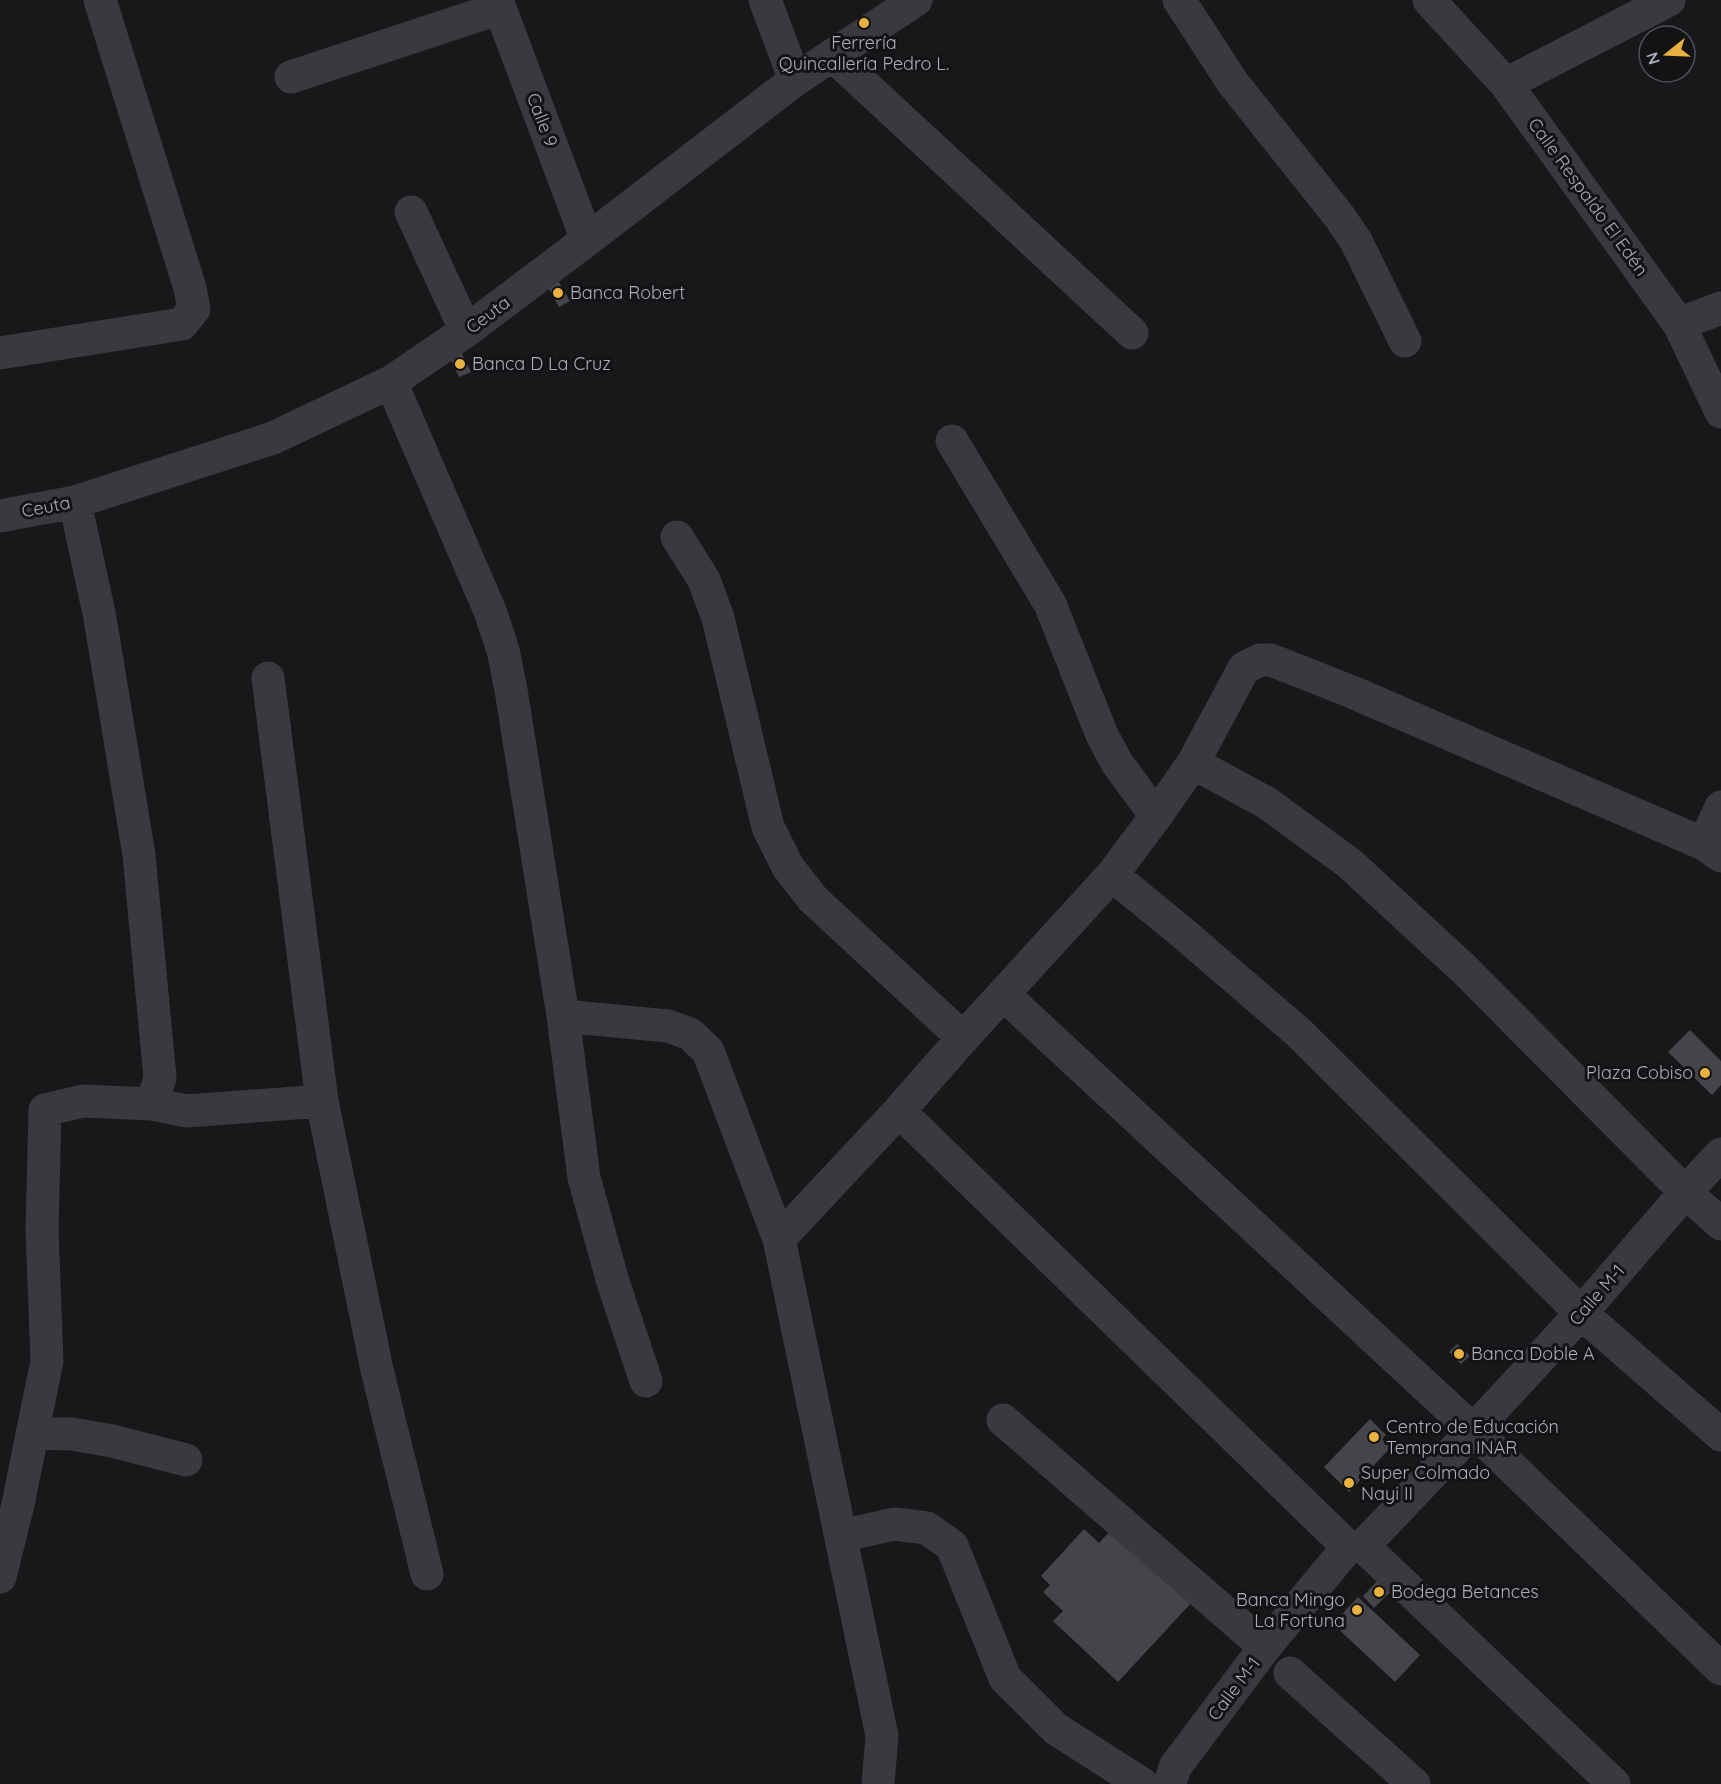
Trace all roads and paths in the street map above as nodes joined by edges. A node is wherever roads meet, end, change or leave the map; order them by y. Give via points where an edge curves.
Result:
1 (100, 0) edge
2 (765, 0) edge
3 (916, 0) edge
4 (1179, 0) edge
5 (1429, 0) edge
6 (1669, 0) edge
7 (498, 4) edge
8 (832, 55) junction
9 (291, 77) dead end
10 (795, 80) junction
11 (1506, 84) junction
12 (411, 212) dead end
13 (587, 240) junction
14 (1721, 308) edge
15 (1679, 324) junction
16 (466, 331) junction
17 (1132, 333) dead end
18 (1405, 341) dead end
19 (0, 353) edge
20 (391, 382) junction
21 (1721, 412) edge
22 (952, 441) dead end
23 (75, 502) junction
24 (0, 516) edge
25 (677, 537) dead end
26 (268, 678) dead end
27 (1193, 763) junction
28 (1721, 807) edge
29 (1156, 816) junction
30 (1712, 850) edge
31 (1112, 875) junction
32 (1003, 994) junction
33 (563, 1016) junction
34 (963, 1038) junction
35 (322, 1101) junction
36 (152, 1104) junction
37 (898, 1111) junction
38 (1721, 1154) edge
39 (1685, 1192) junction
40 (1721, 1224) edge
41 (779, 1239) junction
42 (1581, 1313) junction
43 (646, 1381) dead end
44 (1003, 1420) dead end
45 (1474, 1431) junction
46 (32, 1433) junction
47 (1721, 1435) edge
48 (186, 1460) dead end
49 (841, 1536) junction
50 (1355, 1547) junction
51 (427, 1574) dead end
52 (0, 1577) edge
53 (1265, 1647) junction
54 (1721, 1669) edge
55 (1290, 1673) dead end
56 (878, 1784) edge
57 (1142, 1784) edge
58 (1170, 1784) edge
59 (1414, 1784) edge
60 (1614, 1784) edge

1 - 19 street via 194,309 182,324
2 - 10 street
3 - 8 street, Ceuta
4 - 18 street via 1233,83 1356,241
5 - 11 street, Calle Respaldo El Edén
6 - 11 street
7 - 9 street
7 - 13 street, Calle 9
8 - 10 street, Ceuta
8 - 17 street
10 - 13 street, Ceuta
11 - 15 street, Calle Respaldo El Edén
12 - 16 street
13 - 16 street, Ceuta
14 - 15 street
15 - 21 street, Calle Respaldo El Edén
16 - 20 street, Ceuta
20 - 23 street, Ceuta via 273,438
20 - 33 street via 490,611 503,650
22 - 29 street via 1050,604 1117,763
23 - 24 street, Ceuta
23 - 36 street via 100,618 139,855 160,1078
25 - 34 street via 704,580 718,618 768,827 788,867 813,899
26 - 35 street
27 - 29 street
27 - 30 street via 1244,668 1260,660 1271,660
27 - 39 street via 1267,803 1349,863 1465,970
28 - 30 street
29 - 31 street
31 - 32 street
31 - 42 street via 1298,1032
32 - 34 street
32 - 45 street
33 - 41 street via 668,1026 690,1034 708,1051
33 - 43 street via 584,1178
34 - 37 street
35 - 36 street via 187,1111
35 - 51 street via 377,1370
36 - 46 street via 83,1101 45,1110 42,1230 47,1362
37 - 41 street
37 - 50 street
38 - 39 street, Calle M-1
39 - 40 street
39 - 42 street, Calle M-1
41 - 49 street
42 - 45 street, Calle M-1
42 - 47 street
44 - 53 street
45 - 50 street, Calle M-1
45 - 54 street
46 - 48 street via 102,1439
46 - 52 street
49 - 56 street via 882,1736
49 - 57 street via 894,1524 927,1528 952,1546 1005,1678 1056,1729
50 - 53 street, Calle M-1
50 - 60 street
53 - 58 street, Calle M-1 via 1175,1767
55 - 59 street

